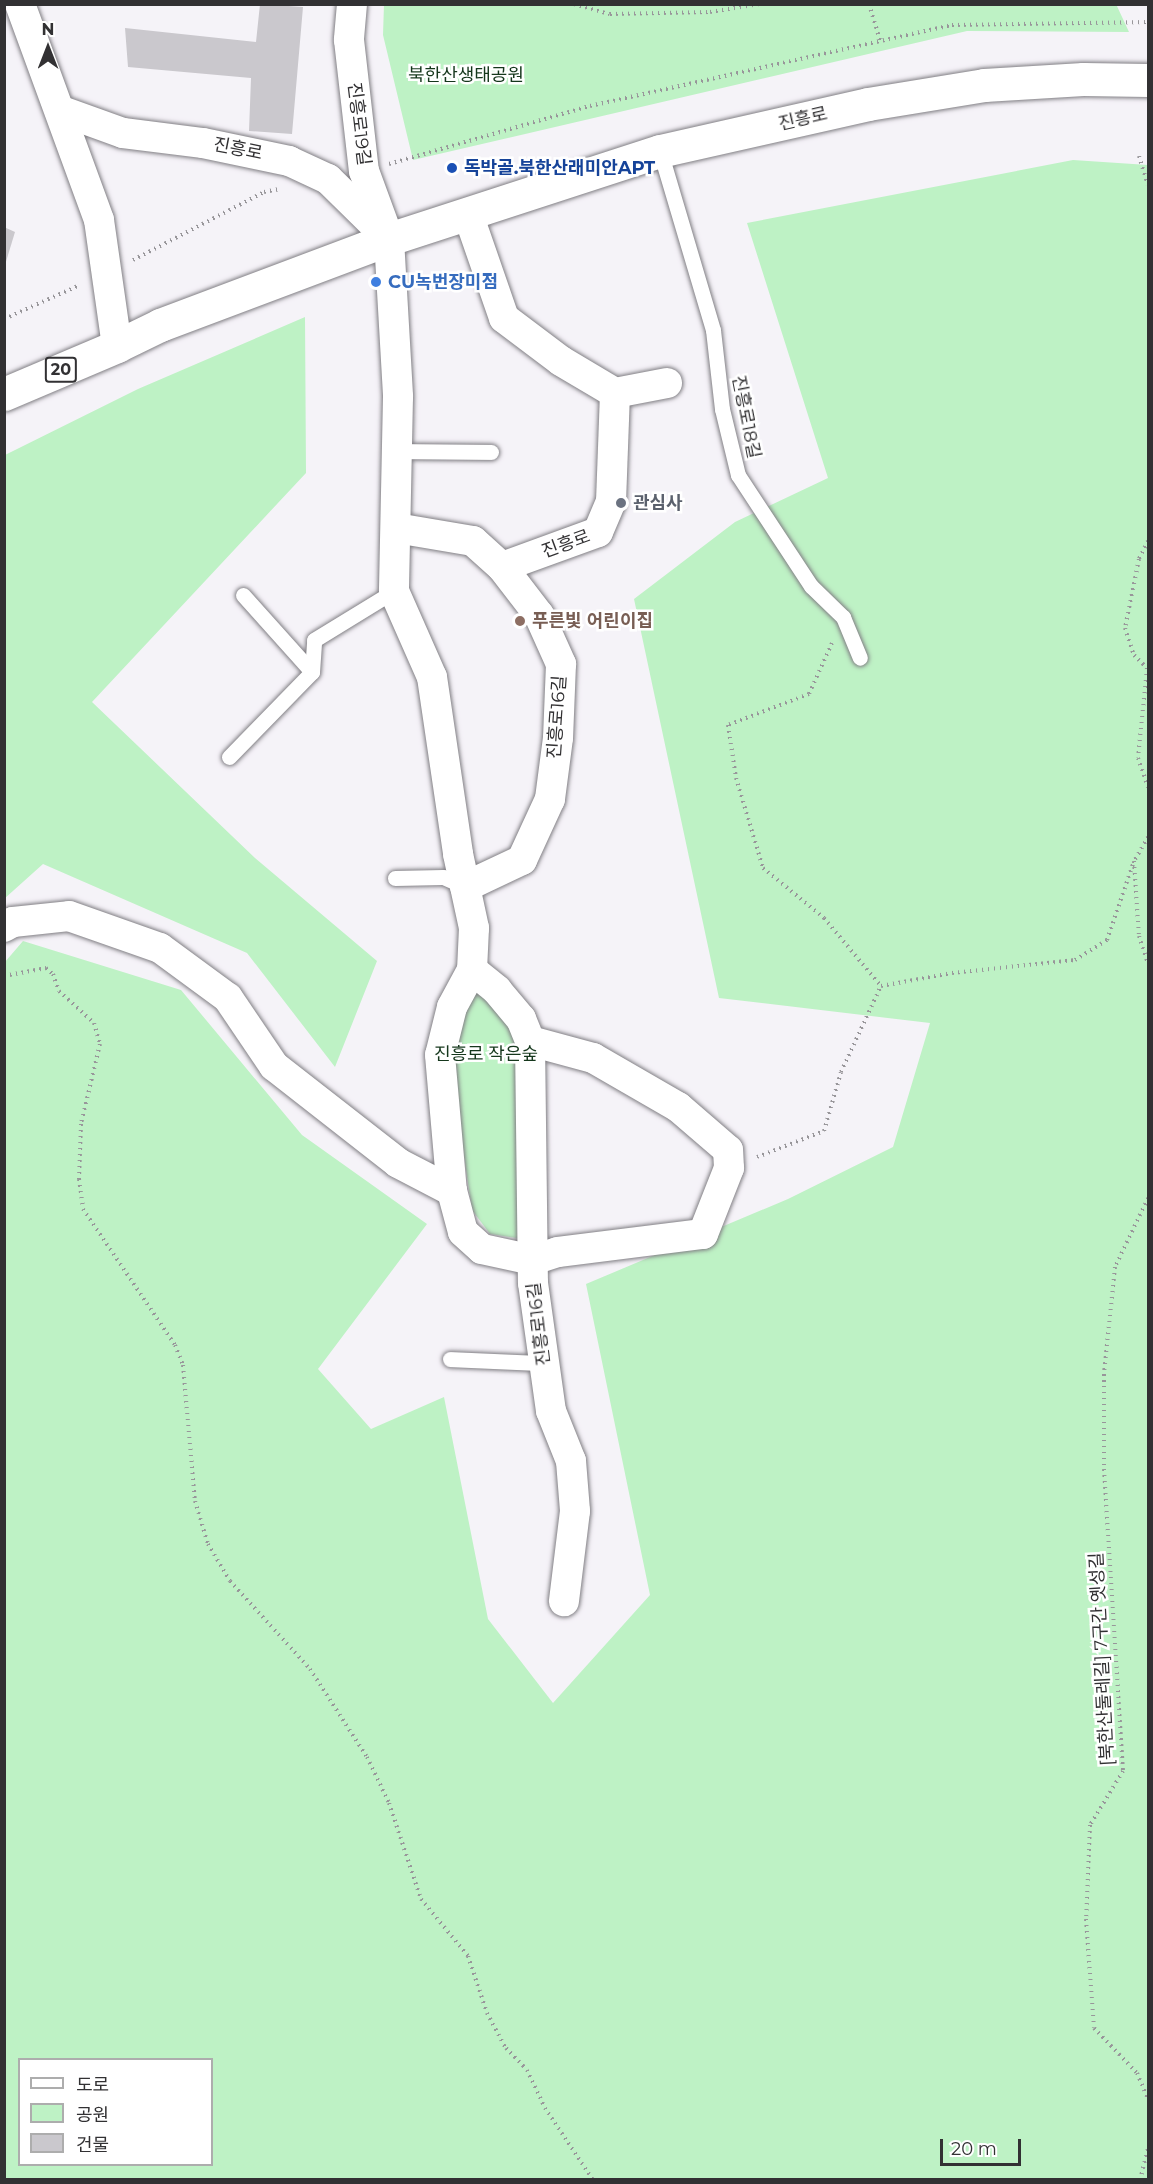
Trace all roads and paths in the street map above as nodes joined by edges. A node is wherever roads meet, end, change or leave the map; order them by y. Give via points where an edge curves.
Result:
1 (20, 4) edge
2 (352, 4) edge
3 (574, 4) edge
4 (759, 4) edge
5 (869, 4) edge
6 (1149, 22) edge
7 (880, 40) junction
8 (1149, 80) edge
9 (62, 111) junction
10 (660, 151) junction
11 (1139, 156) dead end
12 (364, 171) junction
13 (1149, 185) edge
14 (286, 188) dead end
15 (468, 214) junction
16 (389, 239) junction
17 (127, 263) dead end
18 (86, 282) dead end
19 (4, 320) edge
20 (117, 346) junction
21 (667, 382) dead end
22 (615, 393) junction
23 (4, 394) edge
24 (397, 451) junction
25 (491, 452) dead end
26 (396, 528) junction
27 (1149, 541) edge
28 (502, 567) junction
29 (394, 591) junction
30 (243, 595) dead end
31 (843, 617) junction
32 (860, 658) dead end
33 (312, 672) junction
34 (229, 757) dead end
35 (1149, 787) edge
36 (1149, 837) edge
37 (1134, 861) junction
38 (395, 878) dead end
39 (465, 886) junction
40 (4, 927) edge
41 (1149, 963) edge
42 (472, 970) junction
43 (4, 976) edge
44 (881, 986) junction
45 (530, 1041) junction
46 (728, 1159) junction
47 (452, 1191) junction
48 (1149, 1198) edge
49 (533, 1260) junction
50 (450, 1359) dead end
51 (543, 1363) junction
52 (564, 1601) dead end
53 (1149, 2099) edge
54 (1149, 2149) edge
55 (592, 2180) edge
56 (1140, 2180) edge

1 - 9 street via 51,95
2 - 12 street, 진흥로19길 via 349,40
3 - 4 path via 610,14 710,12
5 - 7 path
6 - 7 path via 952,25
7 - 12 path via 590,106
8 - 10 main road, 진흥로 via 984,85 868,104
9 - 16 street, 진흥로 via 123,133 289,161 328,179
9 - 20 street via 99,220
10 - 15 main road, 진흥로
10 - 31 lane, 진흥로18길 via 713,330 722,409 738,476 811,586
11 - 13 path
12 - 16 street, 진흥로19길
14 - 17 path via 264,192
15 - 16 main road, 진흥로
15 - 22 street via 504,318 561,361
16 - 20 main road, 진흥로 via 160,325
16 - 24 street via 398,397
18 - 19 path
20 - 23 main road, 진흥로 / 20
21 - 22 street
22 - 28 street, 진흥로 via 611,502 598,532
24 - 25 lane
24 - 26 street
26 - 28 street, 진흥로16길 via 473,542
26 - 29 street
27 - 35 path via 1139,559 1125,628 1134,656 1147,668 1138,758
28 - 39 street, 진흥로16길 via 539,615 561,664 558,738 550,799 522,860
29 - 33 lane via 314,640
29 - 39 street via 432,677
30 - 33 lane
31 - 32 lane, 진흥로18길
31 - 44 path via 809,694 728,725 736,778 763,868 824,918
33 - 34 lane
36 - 37 path
37 - 41 path via 1139,936
37 - 44 path via 1107,940 1075,960 952,973
38 - 39 lane via 443,877
39 - 42 street via 474,928
40 - 47 street via 13,922 69,916 160,948 228,998 274,1066 398,1163
42 - 45 street, 진흥로16길 via 497,990 521,1018
42 - 47 street via 452,1007 440,1055
43 - 55 path via 46,968 53,974 59,991 94,1023 100,1044 81,1124 79,1179 83,1209 175,1345 183,1365 195,1501 208,1544 230,1581 310,1669 367,1757 393,1814 421,1899 468,1956 487,2013 506,2048 527,2070 545,2108
44 - 46 path via 841,1072 824,1131
45 - 46 street via 593,1058 678,1107
45 - 49 street, 진흥로16길 via 528,1152
46 - 49 street via 703,1234 558,1252
47 - 49 street via 463,1232 482,1249
48 - 53 path, [북한산둘레길] 7구간 옛성길 via 1115,1267 1104,1374 1104,1469 1123,1771 1090,1825 1086,1919 1094,2028 1137,2073
49 - 51 street, 진흥로16길
50 - 51 lane
51 - 52 street, 진흥로16길 via 551,1411 571,1461 575,1511
54 - 56 path

